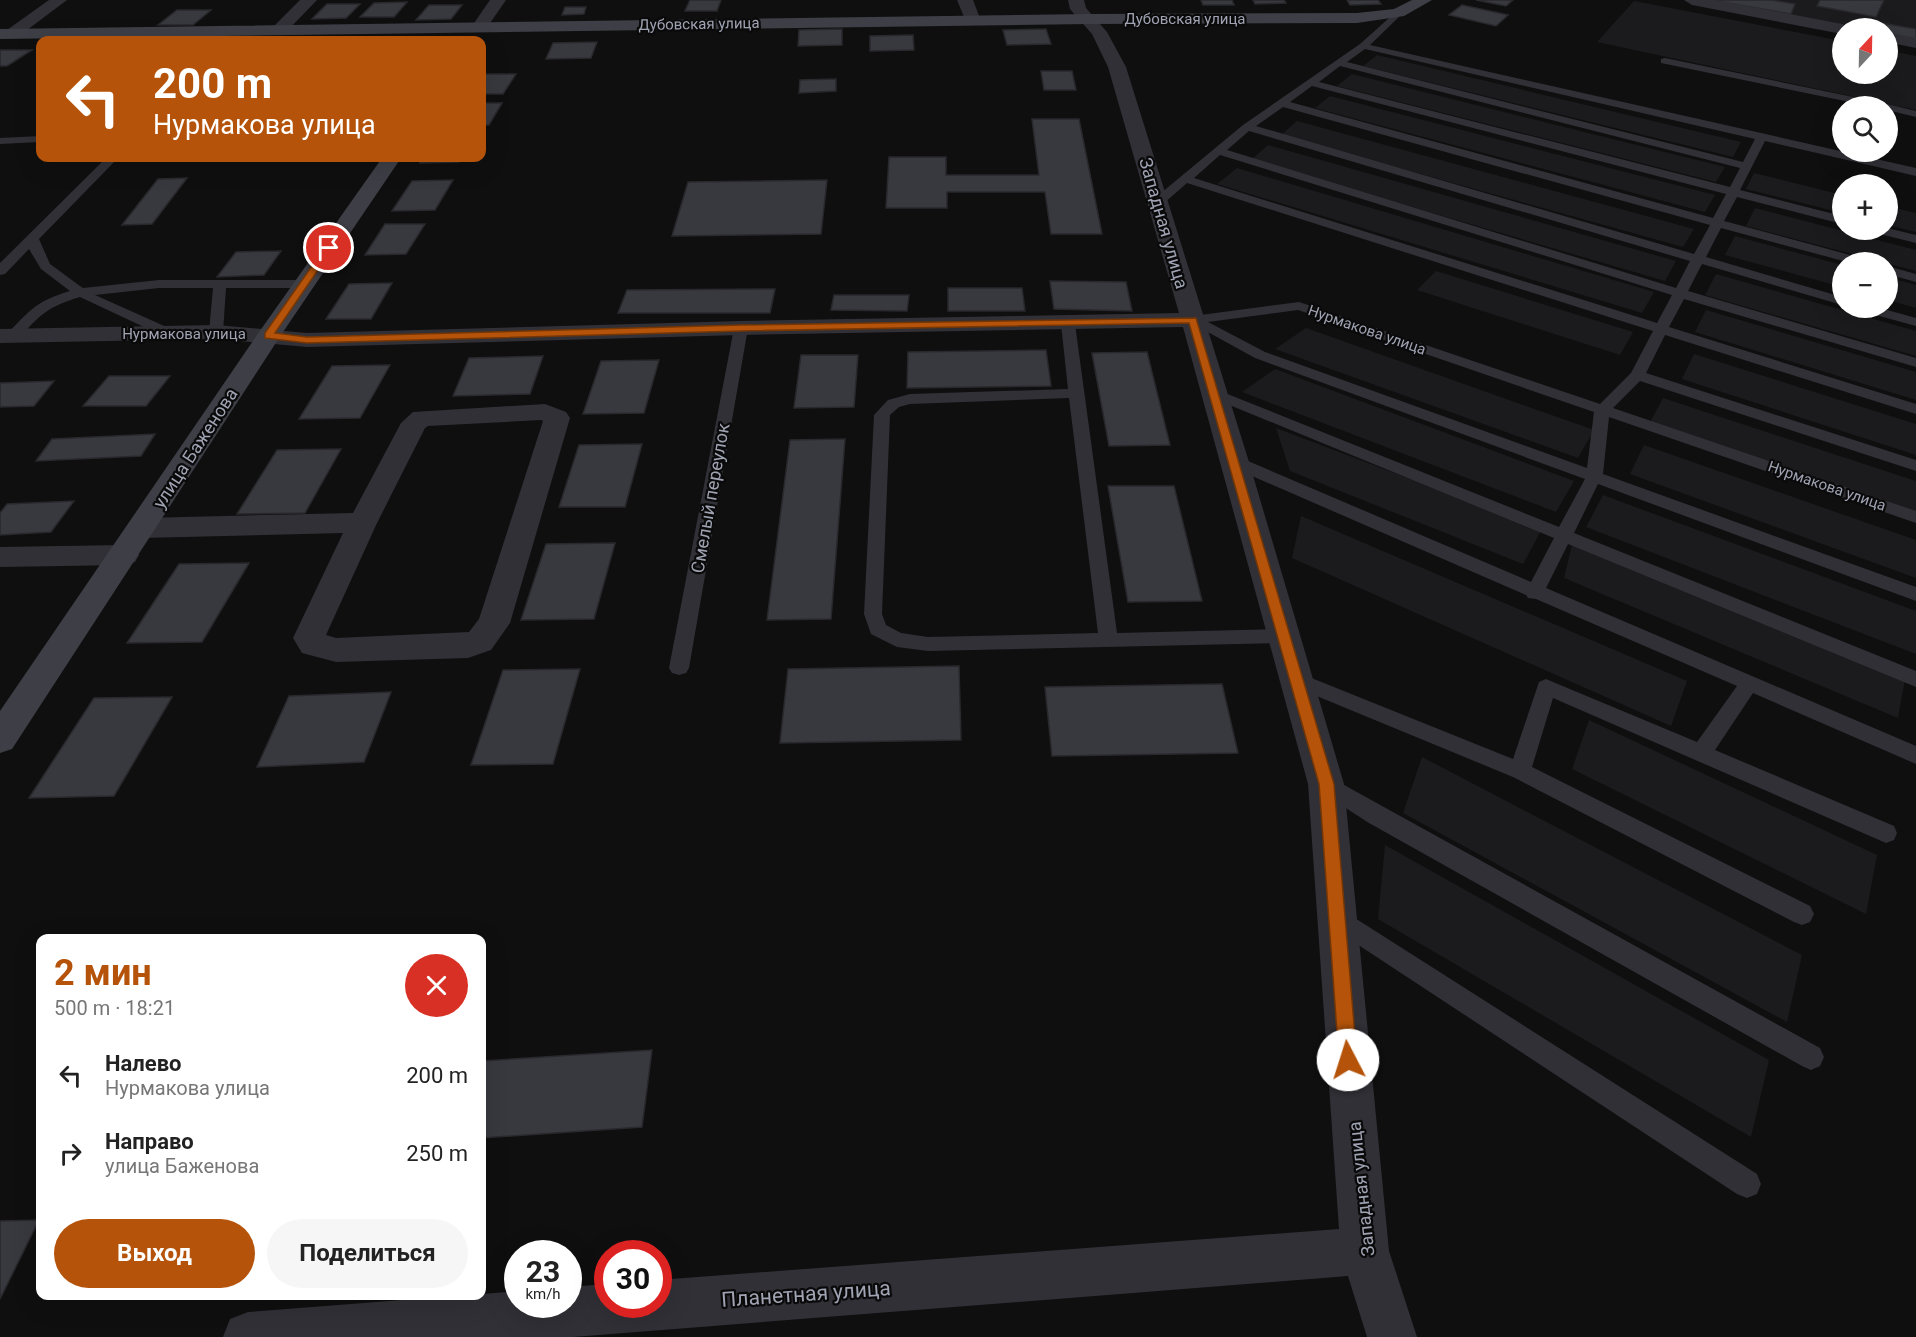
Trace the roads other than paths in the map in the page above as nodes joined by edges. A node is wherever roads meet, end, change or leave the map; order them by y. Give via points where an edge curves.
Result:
1 (59, 0) edge
2 (309, 0) edge
3 (498, 0) edge
4 (965, 0) edge
5 (1692, 0) edge
6 (1418, 2) edge
7 (1083, 10) edge
8 (1398, 13) junction
9 (973, 21) junction
10 (480, 26) junction
11 (1832, 27) edge
12 (280, 29) junction
13 (7, 34) edge
14 (222, 35) edge
15 (473, 36) edge
16 (1898, 40) edge
17 (1916, 43) edge
18 (1363, 46) junction
19 (1665, 61) dead end
20 (1339, 63) junction
21 (1311, 83) junction
22 (1834, 96) edge
23 (1282, 103) junction
24 (1898, 110) edge
25 (1916, 114) edge
26 (1247, 128) junction
27 (1762, 137) junction
28 (36, 139) edge
29 (0, 141) edge
30 (1219, 151) junction
31 (108, 162) edge
32 (388, 162) edge
33 (1747, 166) junction
34 (1916, 172) edge
35 (1185, 179) junction
36 (1733, 192) junction
37 (1159, 201) junction
38 (1832, 217) edge
39 (1716, 224) junction
40 (1898, 234) edge
41 (32, 237) junction
42 (1916, 239) edge
43 (1832, 255) edge
44 (1697, 260) junction
45 (0, 271) edge
46 (1898, 273) edge
47 (1916, 278) edge
48 (220, 284) junction
49 (304, 284) junction
50 (82, 292) junction
51 (1679, 294) junction
52 (1832, 298) edge
53 (1898, 317) edge
54 (1193, 320) junction
55 (1916, 322) edge
56 (1068, 324) junction
57 (741, 328) junction
58 (1660, 329) junction
59 (166, 332) junction
60 (216, 332) junction
61 (268, 335) junction
62 (6, 336) edge
63 (1916, 363) edge
64 (1637, 375) junction
65 (1076, 393) junction
66 (1215, 394) junction
67 (1916, 409) edge
68 (1602, 410) junction
69 (1235, 462) junction
70 (1916, 466) edge
71 (1593, 477) junction
72 (1916, 517) edge
73 (362, 523) junction
74 (142, 528) junction
75 (1564, 536) junction
76 (124, 555) junction
77 (0, 557) edge
78 (1534, 593) junction
79 (1916, 594) edge
80 (1284, 636) junction
81 (1108, 640) junction
82 (679, 668) dead end
83 (1916, 679) edge
84 (1297, 680) junction
85 (1749, 684) junction
86 (0, 739) edge
87 (1701, 753) junction
88 (1916, 755) edge
89 (1520, 771) junction
90 (1326, 784) junction
91 (1886, 832) dead end
92 (1802, 914) dead end
93 (1336, 917) junction
94 (1810, 1057) dead end
95 (1747, 1184) dead end
96 (1365, 1251) junction
97 (248, 1337) edge
98 (1392, 1337) edge

1 - 13 street
2 - 12 street
3 - 10 street
4 - 9 street
5 - 11 street
6 - 8 main road, Дубовская улица
7 - 8 main road, Дубовская улица via 1357,18
7 - 9 main road, Дубовская улица
7 - 37 street, Западная улица via 1117,67
8 - 18 lane
9 - 10 main road, Дубовская улица
10 - 12 main road, Дубовская улица
10 - 15 main road
12 - 14 main road, Дубовская улица
13 - 14 main road, Дубовская улица
16 - 17 street
18 - 20 lane
18 - 27 lane
19 - 22 lane
20 - 21 lane
20 - 33 lane
21 - 23 lane
21 - 36 lane
23 - 26 lane
23 - 39 lane
24 - 25 lane
26 - 30 lane
26 - 44 lane
27 - 33 lane
27 - 34 lane
28 - 29 lane
30 - 35 lane
30 - 51 lane
31 - 41 lane
32 - 49 main road, улица Баженова
33 - 36 lane
35 - 37 lane
35 - 58 lane
36 - 38 lane
36 - 39 lane
37 - 54 street, Западная улица
39 - 43 lane
39 - 44 lane
40 - 42 lane
41 - 45 lane
41 - 50 lane via 36,253 48,269
44 - 51 lane
44 - 52 lane
46 - 47 lane
48 - 49 lane
48 - 50 lane via 159,284
48 - 60 lane
49 - 61 main road, улица Баженова
50 - 59 lane
50 - 62 lane via 50,302
51 - 58 lane
51 - 63 lane
53 - 55 lane
54 - 56 street, Нурмакова улица
54 - 66 street, Западная улица
54 - 68 lane, Нурмакова улица via 1299,306
54 - 71 lane via 1260,355
56 - 57 street, Нурмакова улица
56 - 65 lane
57 - 61 street, Нурмакова улица via 307,340
57 - 82 lane, Смелый переулок
58 - 64 lane
58 - 67 lane
59 - 60 street, Нурмакова улица
59 - 62 street, Нурмакова улица
60 - 61 street, Нурмакова улица
61 - 74 main road, улица Баженова
64 - 68 lane
64 - 70 lane
65 - 81 lane
65 - 81 lane via 910,399 887,407 882,415 873,614 878,629 897,640 927,644
66 - 69 street, Западная улица
66 - 75 lane
68 - 71 lane
68 - 72 lane, Нурмакова улица
69 - 78 lane
69 - 80 street, Западная улица
71 - 75 lane
71 - 79 lane
73 - 73 street via 309,638 313,644 336,650 468,646 480,641 494,624 557,417 545,412 417,420
73 - 74 street
74 - 76 main road, улица Баженова
75 - 78 lane
75 - 83 lane
76 - 77 street
76 - 86 main road, улица Баженова
78 - 85 lane
80 - 81 lane
80 - 84 street, Западная улица
84 - 89 lane
84 - 90 street, Западная улица
85 - 87 lane
85 - 88 lane
87 - 89 lane via 1546,687
87 - 91 lane
89 - 92 lane
90 - 93 street, Западная улица
90 - 94 lane
93 - 95 lane
93 - 96 street, Западная улица
96 - 97 street, Планетная улица
96 - 98 street, Западная улица

